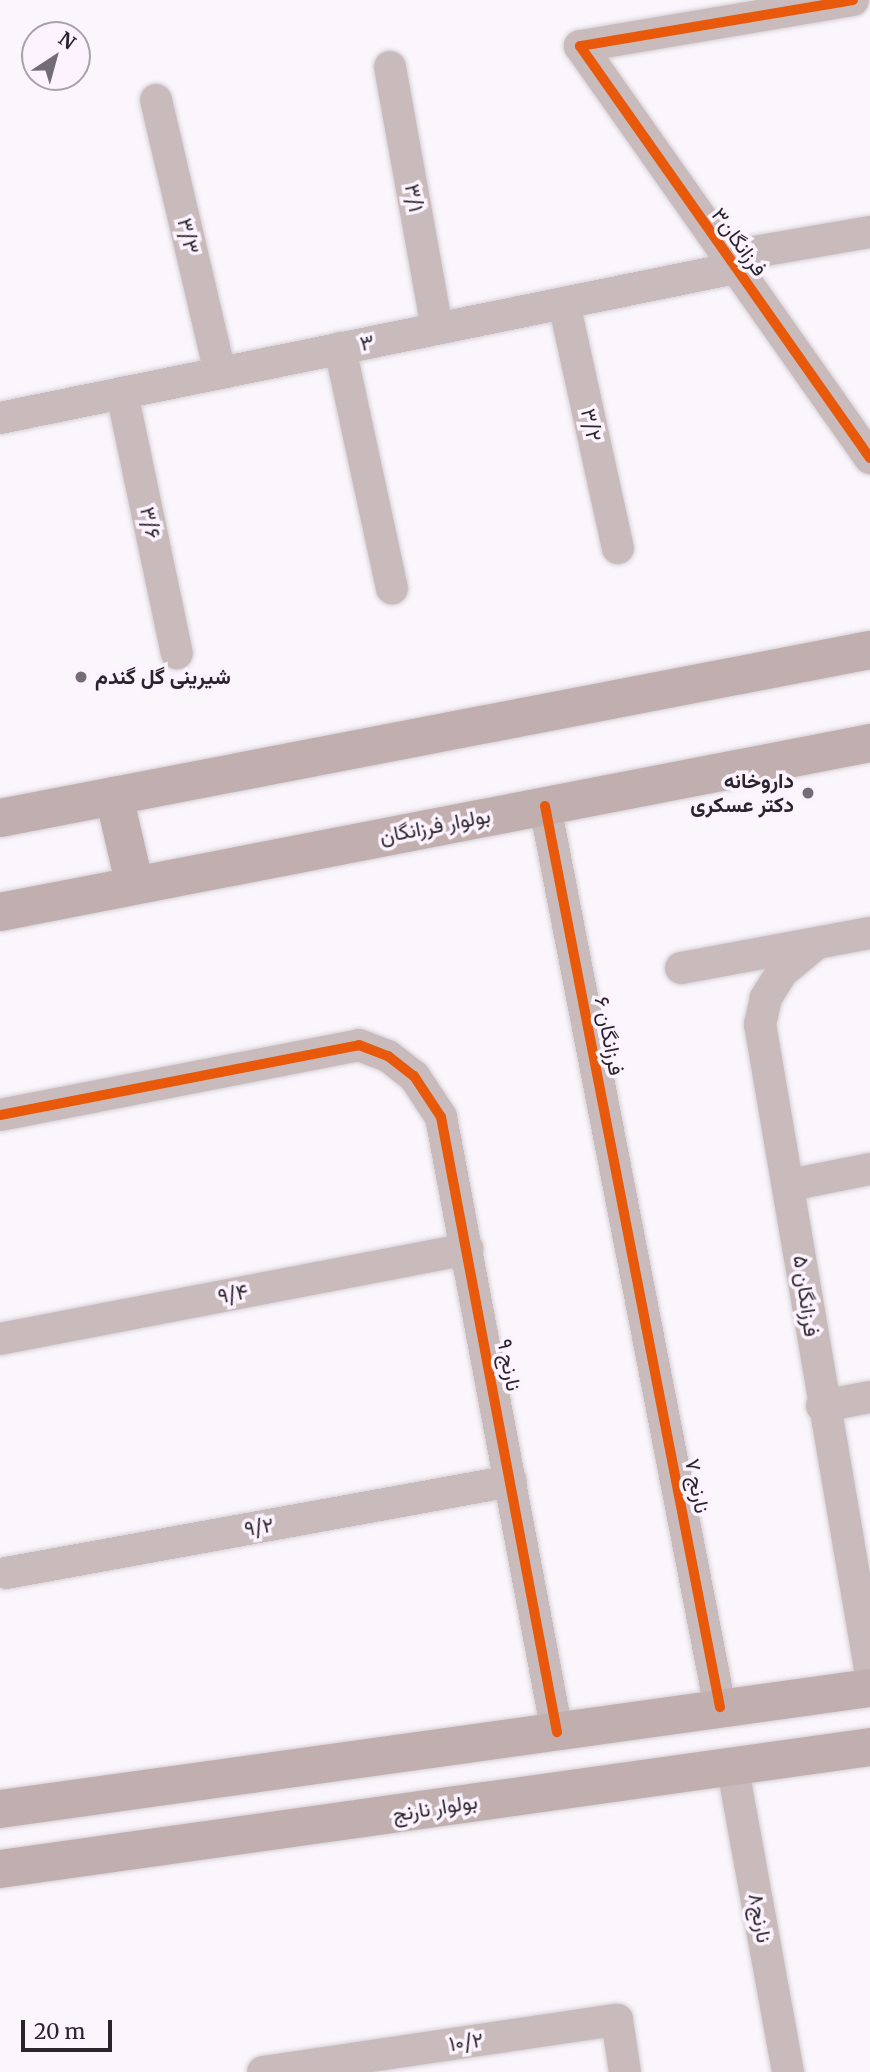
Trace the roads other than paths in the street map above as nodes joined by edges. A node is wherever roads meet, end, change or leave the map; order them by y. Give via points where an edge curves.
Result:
1 (853, 0) edge
2 (390, 67) dead end
3 (156, 100) dead end
4 (870, 232) edge
5 (730, 262) junction
6 (564, 303) junction
7 (437, 328) junction
8 (340, 348) junction
9 (220, 373) junction
10 (122, 393) junction
11 (0, 418) edge
12 (870, 458) edge
13 (618, 548) dead end
14 (393, 588) dead end
15 (870, 650) edge
16 (177, 653) dead end
17 (870, 743) edge
18 (114, 796) junction
19 (545, 806) junction
20 (0, 818) edge
21 (134, 882) junction
22 (0, 912) edge
23 (870, 933) edge
24 (817, 943) junction
25 (681, 968) dead end
26 (0, 1115) edge
27 (870, 1169) edge
28 (790, 1185) junction
29 (467, 1248) junction
30 (636, 1273) joint
31 (0, 1339) edge
32 (870, 1396) edge
33 (822, 1406) junction
34 (511, 1481) junction
35 (6, 1573) dead end
36 (866, 1624) edge
37 (870, 1669) edge
38 (870, 1688) edge
39 (720, 1707) junction
40 (557, 1732) junction
41 (870, 1747) edge
42 (732, 1763) junction
43 (287, 1770) junction
44 (0, 1809) edge
45 (294, 1829) junction
46 (0, 1868) edge
47 (262, 2072) edge
48 (625, 2072) edge
49 (788, 2072) edge

1 - 5 street, فرزانگان۳ via 580,46
2 - 7 street, ۳/۱
3 - 9 street, ۳/۳
4 - 5 street, ۳
5 - 6 street, ۳
5 - 12 street, فرزانگان۳
6 - 7 street, ۳
6 - 13 street, ۳/۲
7 - 8 street, ۳
8 - 9 street, ۳
8 - 14 street
9 - 10 street, ۳
10 - 11 street, ۳
10 - 16 street, ۳/۶
15 - 18 main road
17 - 19 main road, بولوار فرزانگان
18 - 20 main road
18 - 21 main road
19 - 21 main road, بولوار فرزانگان
19 - 30 street, فرزانگان ۶
21 - 22 main road, بولوار فرزانگان
23 - 24 street
24 - 25 street
24 - 28 street, فرزانگان ۵ via 782,972 766,998 760,1024
26 - 29 street, نارنج ۹ via 359,1045 388,1056 414,1076 441,1117
27 - 28 street
28 - 33 street, فرزانگان ۵
29 - 31 street, ۹/۴
29 - 34 street, نارنج ۹
30 - 39 street, نارنج ۷
32 - 33 street
33 - 36 street, فرزانگان ۵
34 - 35 street, ۹/۲
34 - 40 street, نارنج ۹
36 - 37 street, فرزانگان ۵
38 - 39 main road
39 - 40 main road
40 - 43 main road
41 - 42 main road, بولوار نارنج
42 - 45 main road, بولوار نارنج
42 - 49 street, نارنج۸
43 - 44 main road
43 - 45 main road
45 - 46 main road, بولوار نارنج
47 - 48 street, ۱۰/۲ via 617,2020

